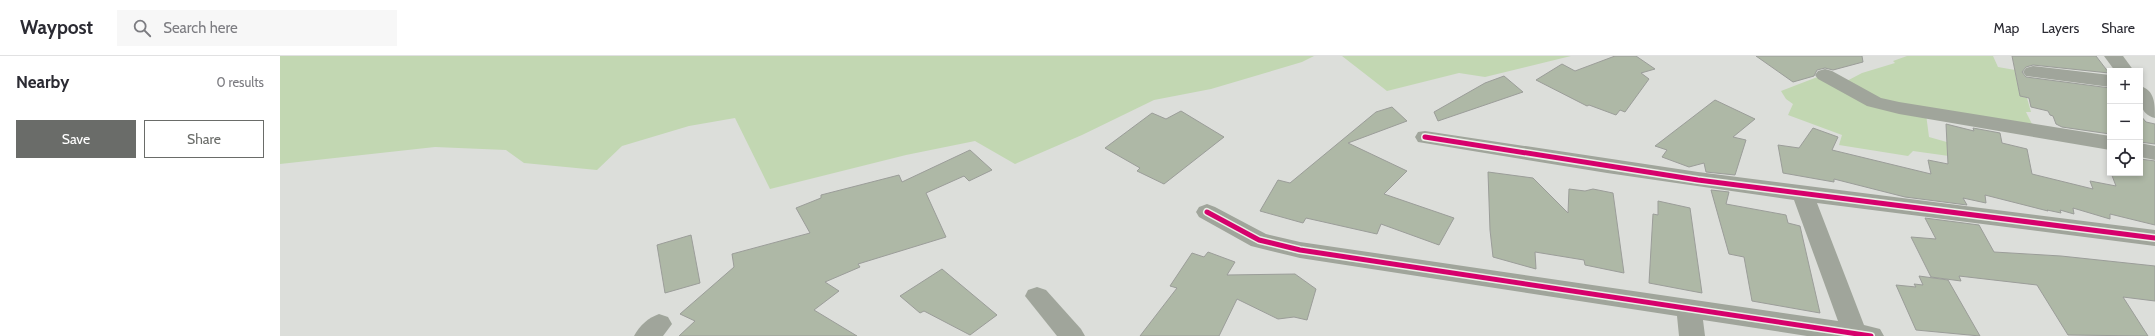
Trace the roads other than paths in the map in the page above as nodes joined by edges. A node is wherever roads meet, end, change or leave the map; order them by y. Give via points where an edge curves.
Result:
1 (2113, 56) edge
2 (2123, 68) edge
3 (2033, 72) dead end
4 (1825, 75) dead end
5 (2107, 80) edge
6 (2143, 96) edge
7 (2155, 112) edge
8 (1425, 137) dead end
9 (2107, 143) edge
10 (2143, 151) edge
11 (2155, 153) edge
12 (1803, 194) junction
13 (1207, 212) dead end
14 (2155, 238) edge
15 (1038, 296) dead end
16 (1689, 308) junction
17 (1863, 335) edge
18 (1072, 336) edge
19 (1692, 336) edge

1 - 2 street
3 - 5 street
4 - 9 street via 1874,102 1899,108
6 - 7 street
8 - 12 street via 1570,162
10 - 11 street
12 - 14 street
12 - 17 street
13 - 16 street via 1259,240 1300,250
15 - 18 street
16 - 17 street
16 - 19 street

